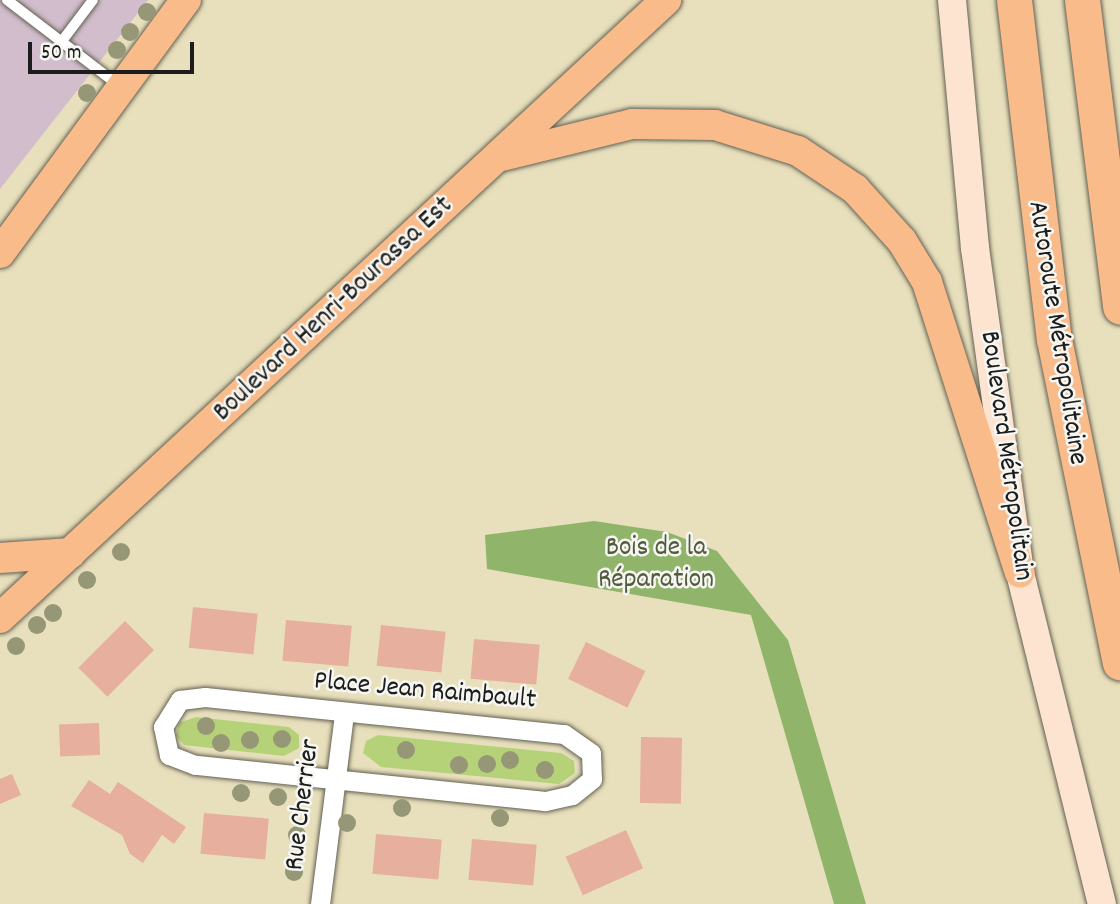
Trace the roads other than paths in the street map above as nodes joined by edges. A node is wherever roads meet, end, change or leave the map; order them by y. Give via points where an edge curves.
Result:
1 (7, 0) edge
2 (93, 0) edge
3 (186, 0) edge
4 (666, 0) edge
5 (952, 0) edge
6 (1014, 0) edge
7 (1082, 0) edge
8 (61, 41) junction
9 (121, 88) junction
10 (498, 157) junction
11 (0, 253) edge
12 (1120, 307) edge
13 (71, 553) junction
14 (0, 558) edge
15 (1020, 573) junction
16 (0, 618) edge
17 (1120, 662) edge
18 (344, 713) junction
19 (332, 780) junction
20 (320, 904) edge
21 (1102, 904) edge

1 - 8 lane
2 - 8 lane
3 - 9 main road
4 - 10 main road, Boulevard Henri-Bourassa Est
5 - 15 main road, Boulevard Métropolitain via 975,248
6 - 17 highway, Autoroute Métropolitaine via 1056,351
7 - 12 highway
8 - 9 lane
9 - 11 main road
10 - 13 main road, Boulevard Henri-Bourassa Est
10 - 15 main road via 616,127 672,121 757,134 835,174 888,222 926,282
13 - 14 main road
13 - 16 main road, Boulevard Henri-Bourassa Est
15 - 21 main road, Boulevard Métropolitain
18 - 19 street, Rue Cherrier
18 - 19 street, Place Jean Raimbault via 205,697 180,700 163,727 169,755 195,765
18 - 19 street, Place Jean Raimbault via 564,734 591,753 592,779 572,795 545,801
19 - 20 street, Rue Cherrier

